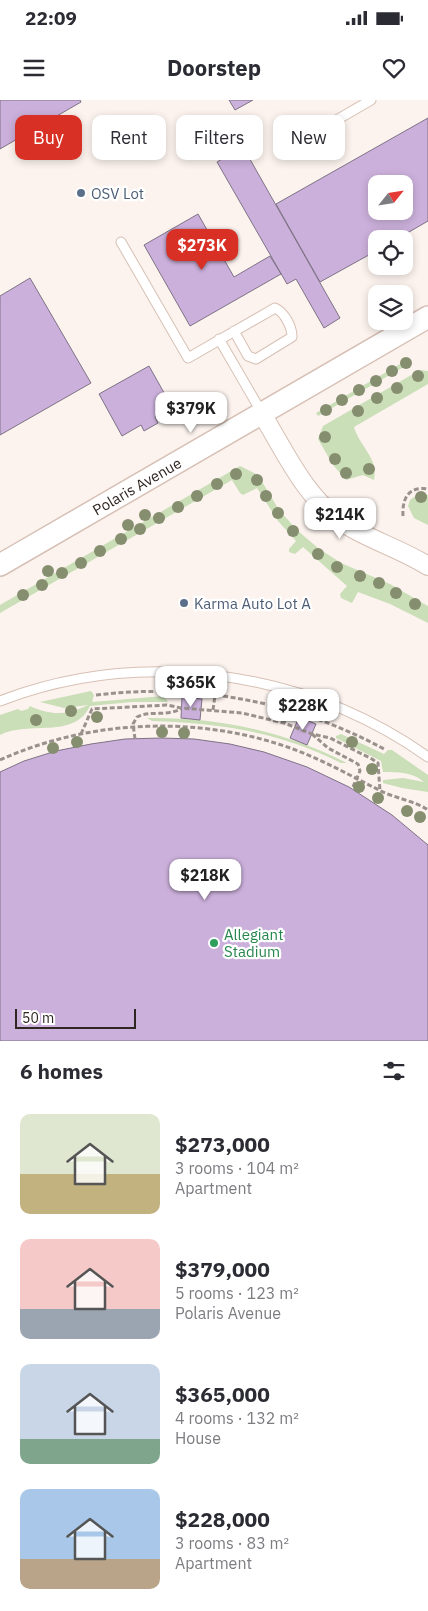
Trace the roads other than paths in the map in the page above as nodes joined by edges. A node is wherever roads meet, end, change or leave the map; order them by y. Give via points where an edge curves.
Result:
1 (371, 100) edge
2 (345, 115) edge
3 (121, 242) dead end
4 (428, 318) edge
5 (234, 332) junction
6 (219, 340) junction
7 (262, 414) junction
8 (0, 565) edge
9 (428, 566) edge
10 (0, 701) edge
11 (428, 756) edge

1 - 2 lane
3 - 6 lane via 188,358
4 - 7 street, Polaris Avenue
5 - 5 lane via 275,308 281,311 292,330 292,337 256,359 248,356
5 - 6 lane
6 - 7 lane
7 - 8 street, Polaris Avenue
7 - 9 street via 304,484 331,514 346,525
10 - 11 lane via 48,686 95,677 139,672 210,674 279,687 338,706

